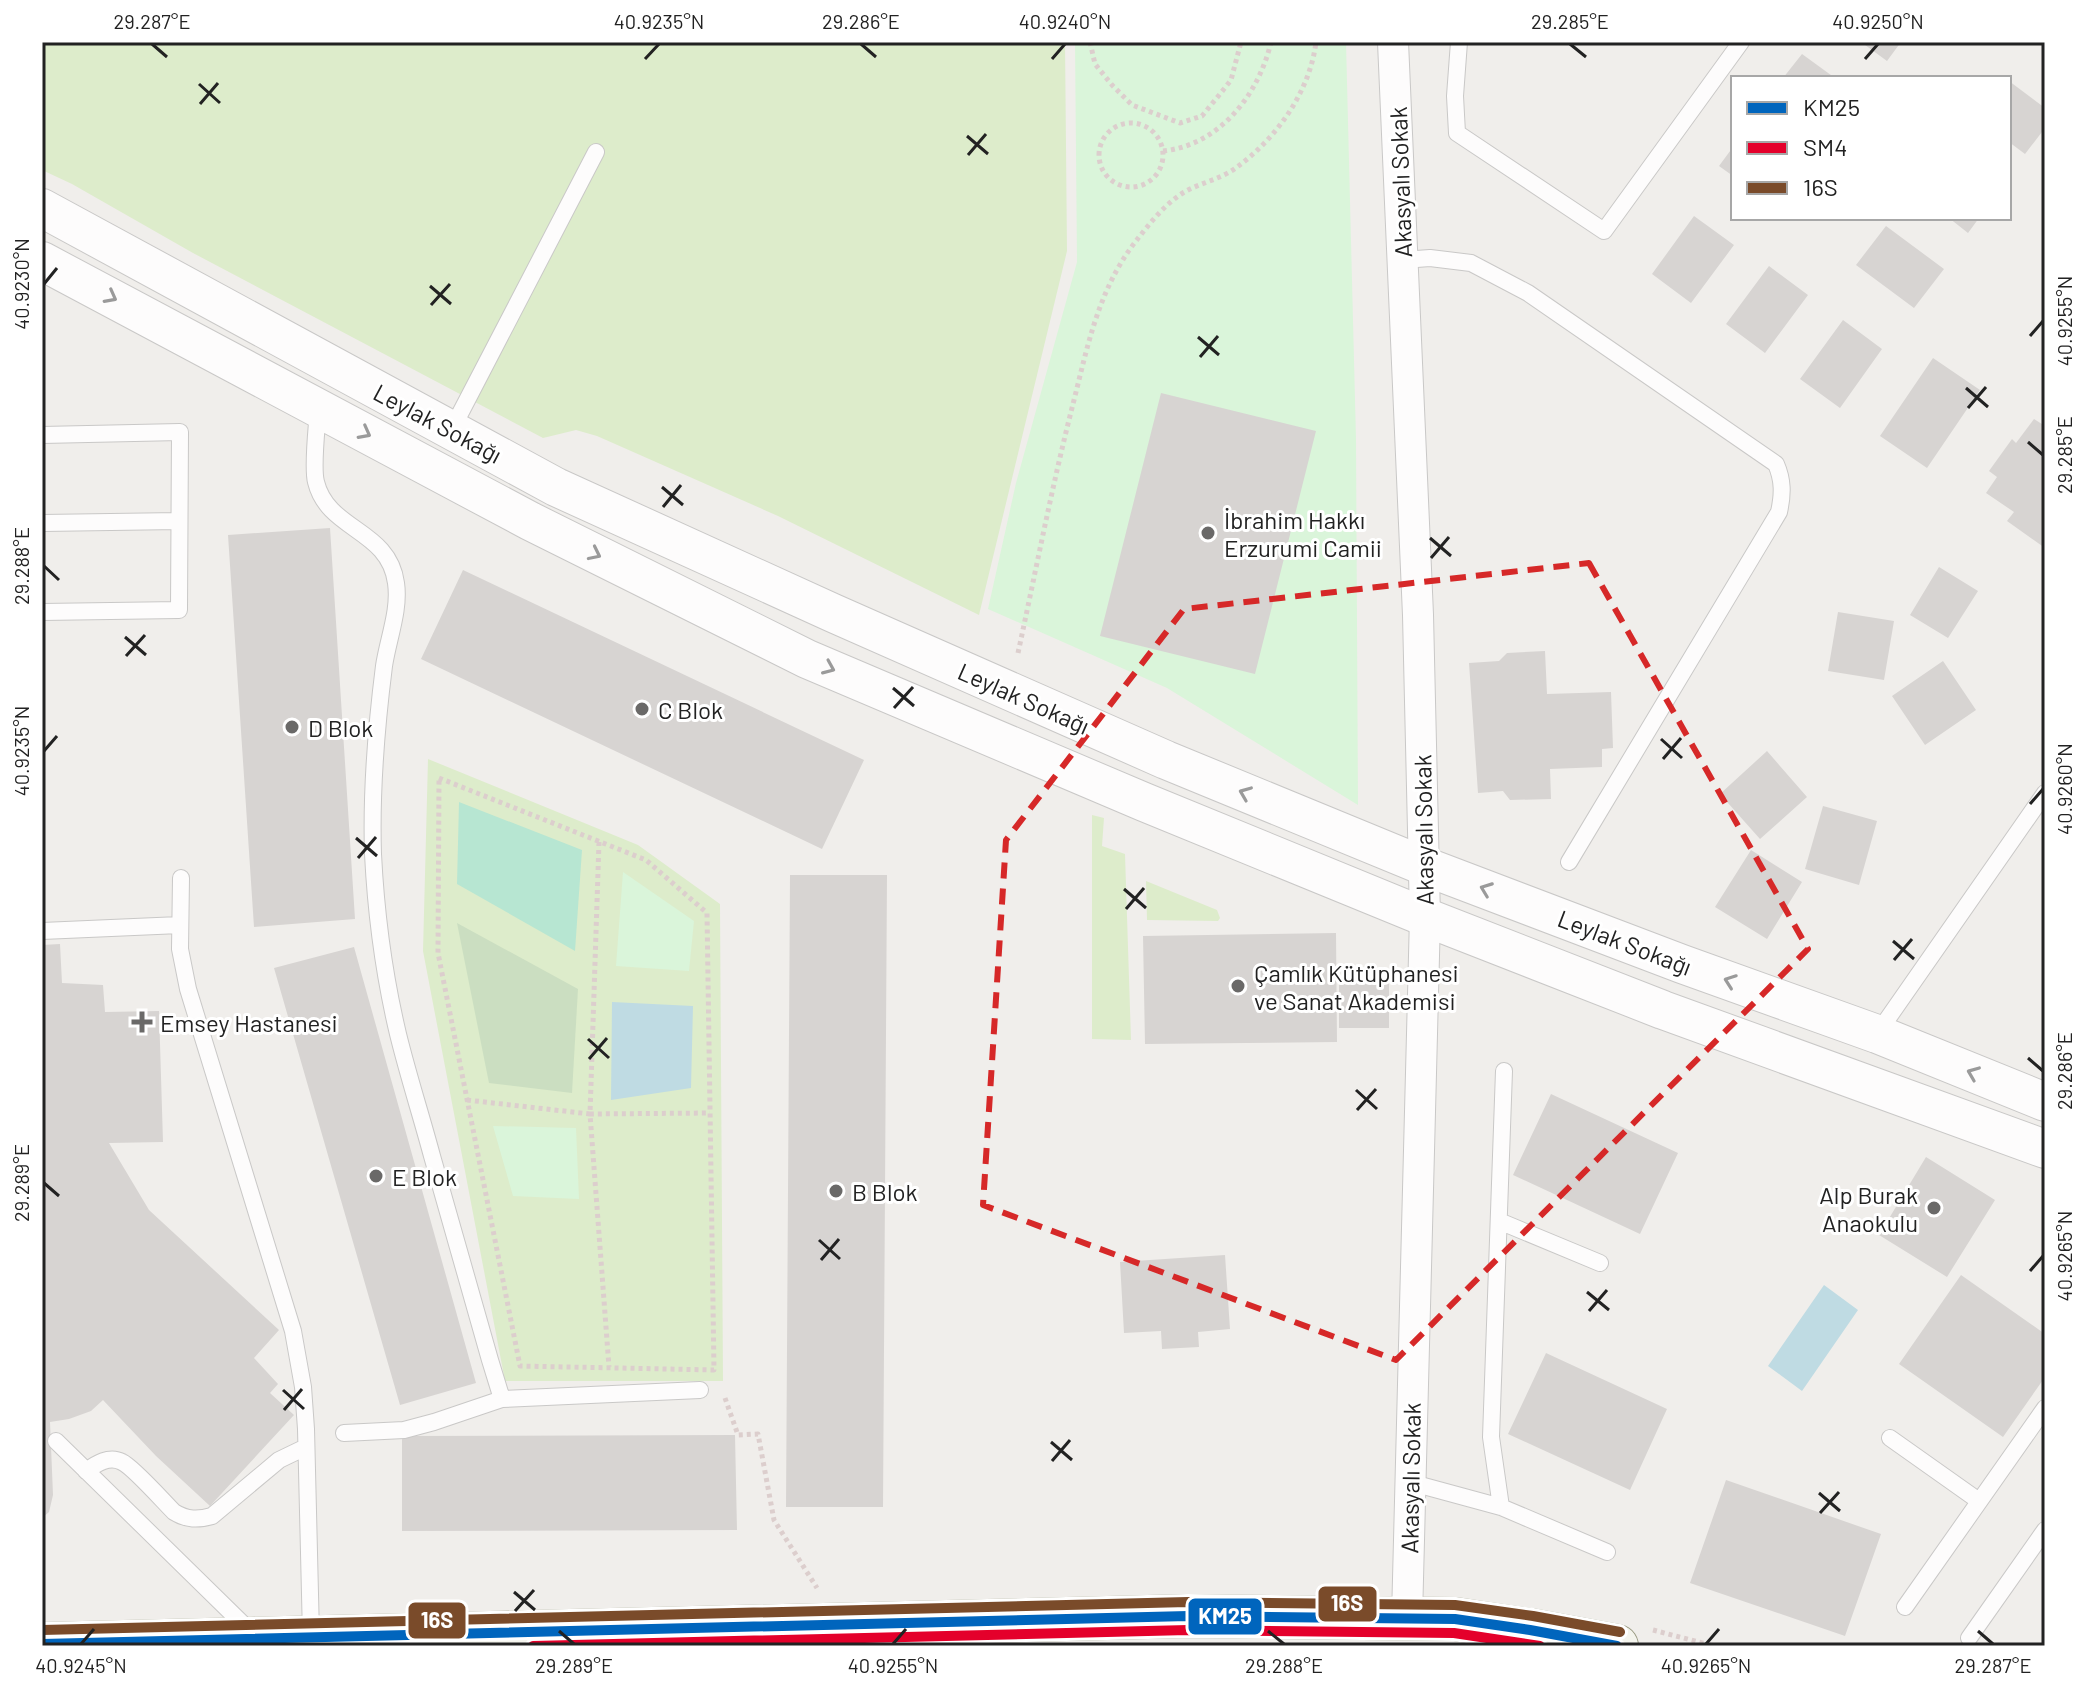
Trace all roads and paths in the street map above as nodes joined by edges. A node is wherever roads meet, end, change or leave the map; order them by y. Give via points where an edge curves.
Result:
1 (1090, 42) edge
2 (1241, 42) edge
3 (1271, 42) edge
4 (1316, 42) edge
5 (1393, 42) edge
6 (1459, 42) edge
7 (1741, 42) edge
8 (1163, 151) junction
9 (596, 152) dead end
10 (42, 208) edge
11 (1403, 260) junction
12 (42, 261) edge
13 (318, 408) junction
14 (451, 431) junction
15 (42, 435) edge
16 (179, 521) junction
17 (42, 523) edge
18 (42, 612) edge
19 (1010, 692) junction
20 (2045, 793) edge
21 (599, 842) junction
22 (1569, 862) dead end
23 (1424, 866) junction
24 (181, 878) dead end
25 (1425, 917) junction
26 (180, 925) junction
27 (42, 931) edge
28 (1877, 1034) junction
29 (1504, 1071) dead end
30 (467, 1100) junction
31 (2045, 1102) edge
32 (710, 1113) junction
33 (590, 1114) junction
34 (2045, 1149) edge
35 (1499, 1221) junction
36 (1600, 1263) dead end
37 (609, 1367) junction
38 (714, 1370) junction
39 (719, 1383) dead end
40 (700, 1390) dead end
41 (724, 1396) dead end
42 (502, 1399) junction
43 (2045, 1408) edge
44 (344, 1433) dead end
45 (1890, 1438) dead end
46 (56, 1441) dead end
47 (306, 1447) junction
48 (86, 1471) junction
49 (1409, 1482) junction
50 (1979, 1501) junction
51 (1501, 1507) junction
52 (2045, 1530) edge
53 (1607, 1552) dead end
54 (1905, 1607) dead end
55 (1213, 1616) junction
56 (841, 1626) junction
57 (1413, 1632) edge
58 (1969, 1638) dead end
59 (258, 1639) junction
60 (311, 1642) edge
61 (42, 1644) edge
62 (1181, 1646) edge
63 (1617, 1646) edge

1 - 2 path via 1095,64 1132,105 1180,123 1202,116 1226,87
3 - 8 path via 1243,105 1203,139
4 - 19 path via 1301,93 1283,121 1235,169 1171,202 1113,275 1097,312 1062,450
5 - 11 street, Akasyalı Sokak
6 - 7 lane via 1457,133 1604,231
8 - 8 path via 1159,172 1132,188 1112,181 1100,165 1106,134 1125,123 1136,122 1155,132
9 - 14 lane
10 - 14 street, Leylak Sokağı
11 - 22 lane via 1471,263 1528,293 1776,464 1780,473 1779,512
11 - 23 street, Akasyalı Sokak
12 -> 13 street, Leylak Sokağı
13 -> 25 street, Leylak Sokağı via 807,659
13 - 42 lane via 315,480 321,496 333,512 379,547 396,580 373,789 378,914 398,1034
14 - 19 street, Leylak Sokağı via 556,487
15 - 16 lane via 180,432
16 - 17 lane
16 - 18 lane via 179,610
23 -> 19 street, Leylak Sokağı
20 - 28 lane
21 - 30 path via 439,778 438,953
21 - 32 path via 646,860 707,913
21 - 33 path
23 - 25 street, Akasyalı Sokak
28 -> 23 street, Leylak Sokağı
24 - 26 lane
25 - 34 street, Leylak Sokağı
25 - 49 street, Akasyalı Sokak
26 - 27 lane
26 - 47 lane via 188,989 293,1331
31 -> 28 street, Leylak Sokağı
29 - 35 lane
30 - 33 path
30 - 37 path via 520,1366
32 - 33 path
32 - 38 path
33 - 37 path
35 - 36 lane
35 - 51 lane via 1491,1437
37 - 38 path
38 - 39 path
40 - 42 lane
41 - 56 path via 738,1435 758,1434 774,1520
42 - 44 lane via 404,1430
43 - 50 lane
45 - 50 lane
46 - 48 lane
47 - 48 lane via 279,1460 212,1516 194,1520 174,1512 124,1462 97,1463
47 - 60 lane
48 - 59 lane
49 - 51 lane
49 - 57 street, Akasyalı Sokak
50 - 54 lane
51 - 53 lane
52 - 58 lane
55 - 56 main road
55 - 57 main road
55 - 62 main road via 1196,1626
56 - 60 main road
57 - 63 main road via 1455,1619
59 - 60 main road
59 - 61 main road

